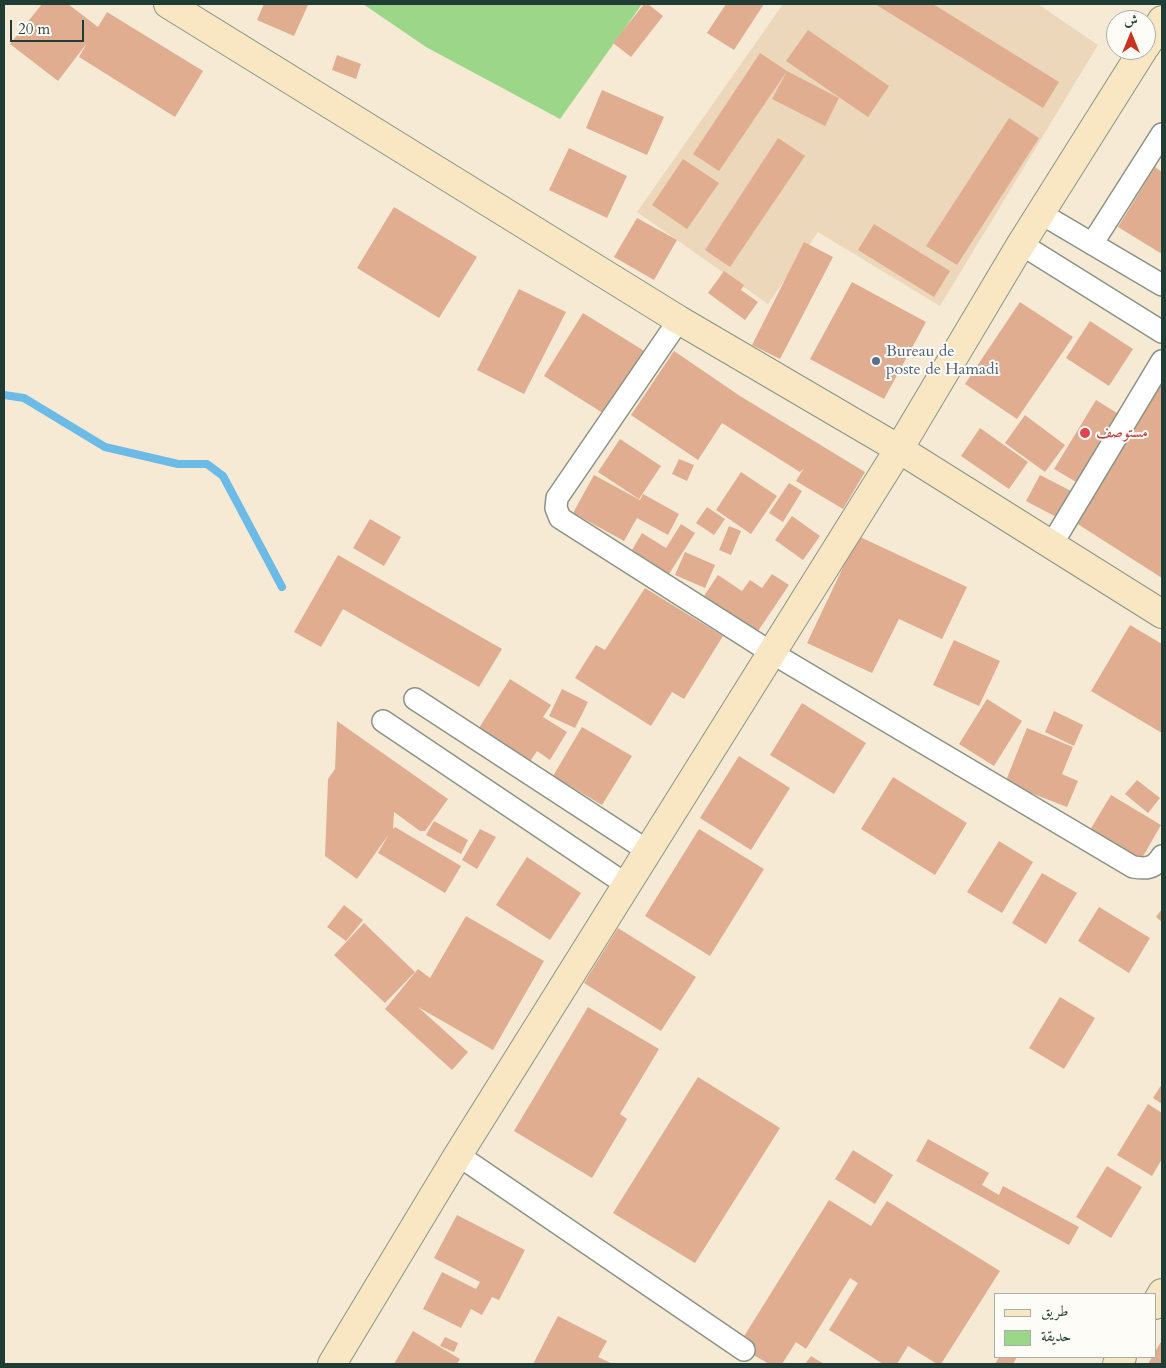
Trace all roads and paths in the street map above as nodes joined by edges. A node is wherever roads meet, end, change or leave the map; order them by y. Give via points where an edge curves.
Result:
1 (168, 4) edge
2 (1137, 60) edge
3 (1159, 147) edge
4 (1040, 213) junction
5 (1021, 244) junction
6 (1092, 244) junction
7 (1162, 285) edge
8 (680, 320) junction
9 (1162, 332) edge
10 (1162, 361) edge
11 (900, 449) junction
12 (1052, 544) junction
13 (1162, 614) edge
14 (772, 653) junction
15 (415, 699) dead end
16 (383, 722) dead end
17 (648, 851) junction
18 (1162, 856) edge
19 (627, 885) junction
20 (458, 1155) junction
21 (744, 1350) dead end
22 (332, 1364) edge

1 - 8 main road
2 - 4 main road
3 - 6 street
4 - 5 main road
4 - 6 street
5 - 9 street
5 - 11 main road
6 - 7 street
8 - 11 main road
8 - 14 street via 558,498 556,508 560,518
10 - 12 street
11 - 12 main road
11 - 14 main road
12 - 13 main road
14 - 17 main road
14 - 18 street via 1133,867 1148,869
15 - 17 street
16 - 19 street
17 - 19 main road
19 - 20 main road
20 - 21 street
20 - 22 main road

